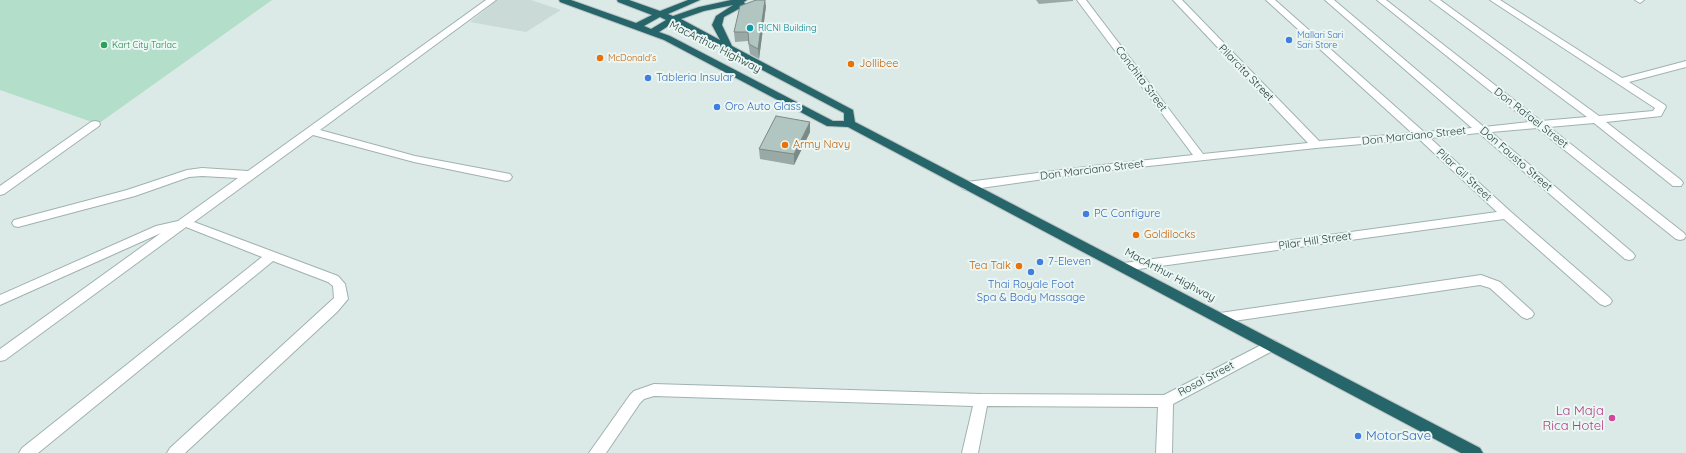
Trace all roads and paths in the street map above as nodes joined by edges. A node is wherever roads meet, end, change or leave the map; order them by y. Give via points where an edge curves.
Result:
1 (492, 0) edge
2 (563, 0) edge
3 (620, 0) edge
4 (696, 0) edge
5 (743, 0) edge
6 (749, 0) edge
7 (1081, 0) edge
8 (1177, 0) edge
9 (1270, 0) edge
10 (1329, 0) edge
11 (1381, 0) edge
12 (1434, 0) edge
13 (1494, 0) edge
14 (660, 14) junction
15 (673, 19) junction
16 (638, 26) junction
17 (653, 32) junction
18 (728, 47) junction
19 (1686, 64) edge
20 (1621, 81) junction
21 (1596, 119) junction
22 (95, 124) dead end
23 (850, 124) junction
24 (1539, 125) junction
25 (1481, 129) junction
26 (312, 131) junction
27 (1421, 135) junction
28 (1316, 145) junction
29 (1201, 158) junction
30 (252, 175) junction
31 (506, 177) dead end
32 (1677, 183) dead end
33 (967, 186) junction
34 (0, 191) edge
35 (1507, 215) junction
36 (18, 223) dead end
37 (186, 223) junction
38 (1680, 236) dead end
39 (270, 256) junction
40 (1630, 256) dead end
41 (1124, 267) junction
42 (0, 300) edge
43 (1605, 301) dead end
44 (1527, 314) dead end
45 (1220, 318) junction
46 (1271, 345) junction
47 (0, 356) edge
48 (981, 400) junction
49 (1166, 401) junction
50 (27, 453) edge
51 (175, 453) edge
52 (597, 453) edge
53 (970, 453) edge
54 (1164, 453) edge
55 (1475, 453) edge

1 - 26 street
2 - 16 highway, MacArthur Highway
3 - 14 highway, MacArthur Highway
4 - 14 highway
5 - 15 highway via 702,9
6 - 18 highway via 720,16 717,25
7 - 29 street, Conchita Street
8 - 28 street, Pilarcita Street
9 - 27 street, Pilar Gil Street
10 - 25 street, Don Fausto Street
11 - 24 street, Don Rafael Street
12 - 21 street
13 - 20 street, Don Marciano Street
14 - 15 highway, MacArthur Highway
14 - 16 highway
15 - 17 highway
15 - 18 highway, MacArthur Highway
16 - 17 highway, MacArthur Highway
17 - 23 highway, MacArthur Highway via 831,124
18 - 23 highway, MacArthur Highway via 849,112
19 - 20 street
20 - 21 street, Don Marciano Street via 1661,107 1656,114
21 - 24 street, Don Marciano Street
21 - 32 street
22 - 34 street
23 - 33 highway, MacArthur Highway
24 - 25 street, Don Marciano Street
24 - 38 street, Don Rafael Street
25 - 27 street, Don Marciano Street
25 - 40 street, Don Fausto Street
26 - 30 street
26 - 31 street via 414,159
27 - 28 street, Don Marciano Street
27 - 35 street, Pilar Gil Street
28 - 29 street, Don Marciano Street
29 - 33 street, Don Marciano Street
30 - 36 street via 202,172 186,174 130,193
30 - 37 street
33 - 41 highway, MacArthur Highway
35 - 41 street, Pilar Hill Street
35 - 43 street, Pilar Gil Street
37 - 39 street
37 - 42 street via 154,232
37 - 47 street
39 - 50 street
39 - 51 street via 333,279 339,284 341,299
41 - 45 highway, MacArthur Highway
44 - 45 street via 1495,285 1480,280
45 - 46 highway, MacArthur Highway
46 - 49 street, Rosal Street
46 - 55 highway, MacArthur Highway
48 - 49 street
48 - 52 street via 654,390 635,399
48 - 53 street
49 - 54 street, Rosal Street

